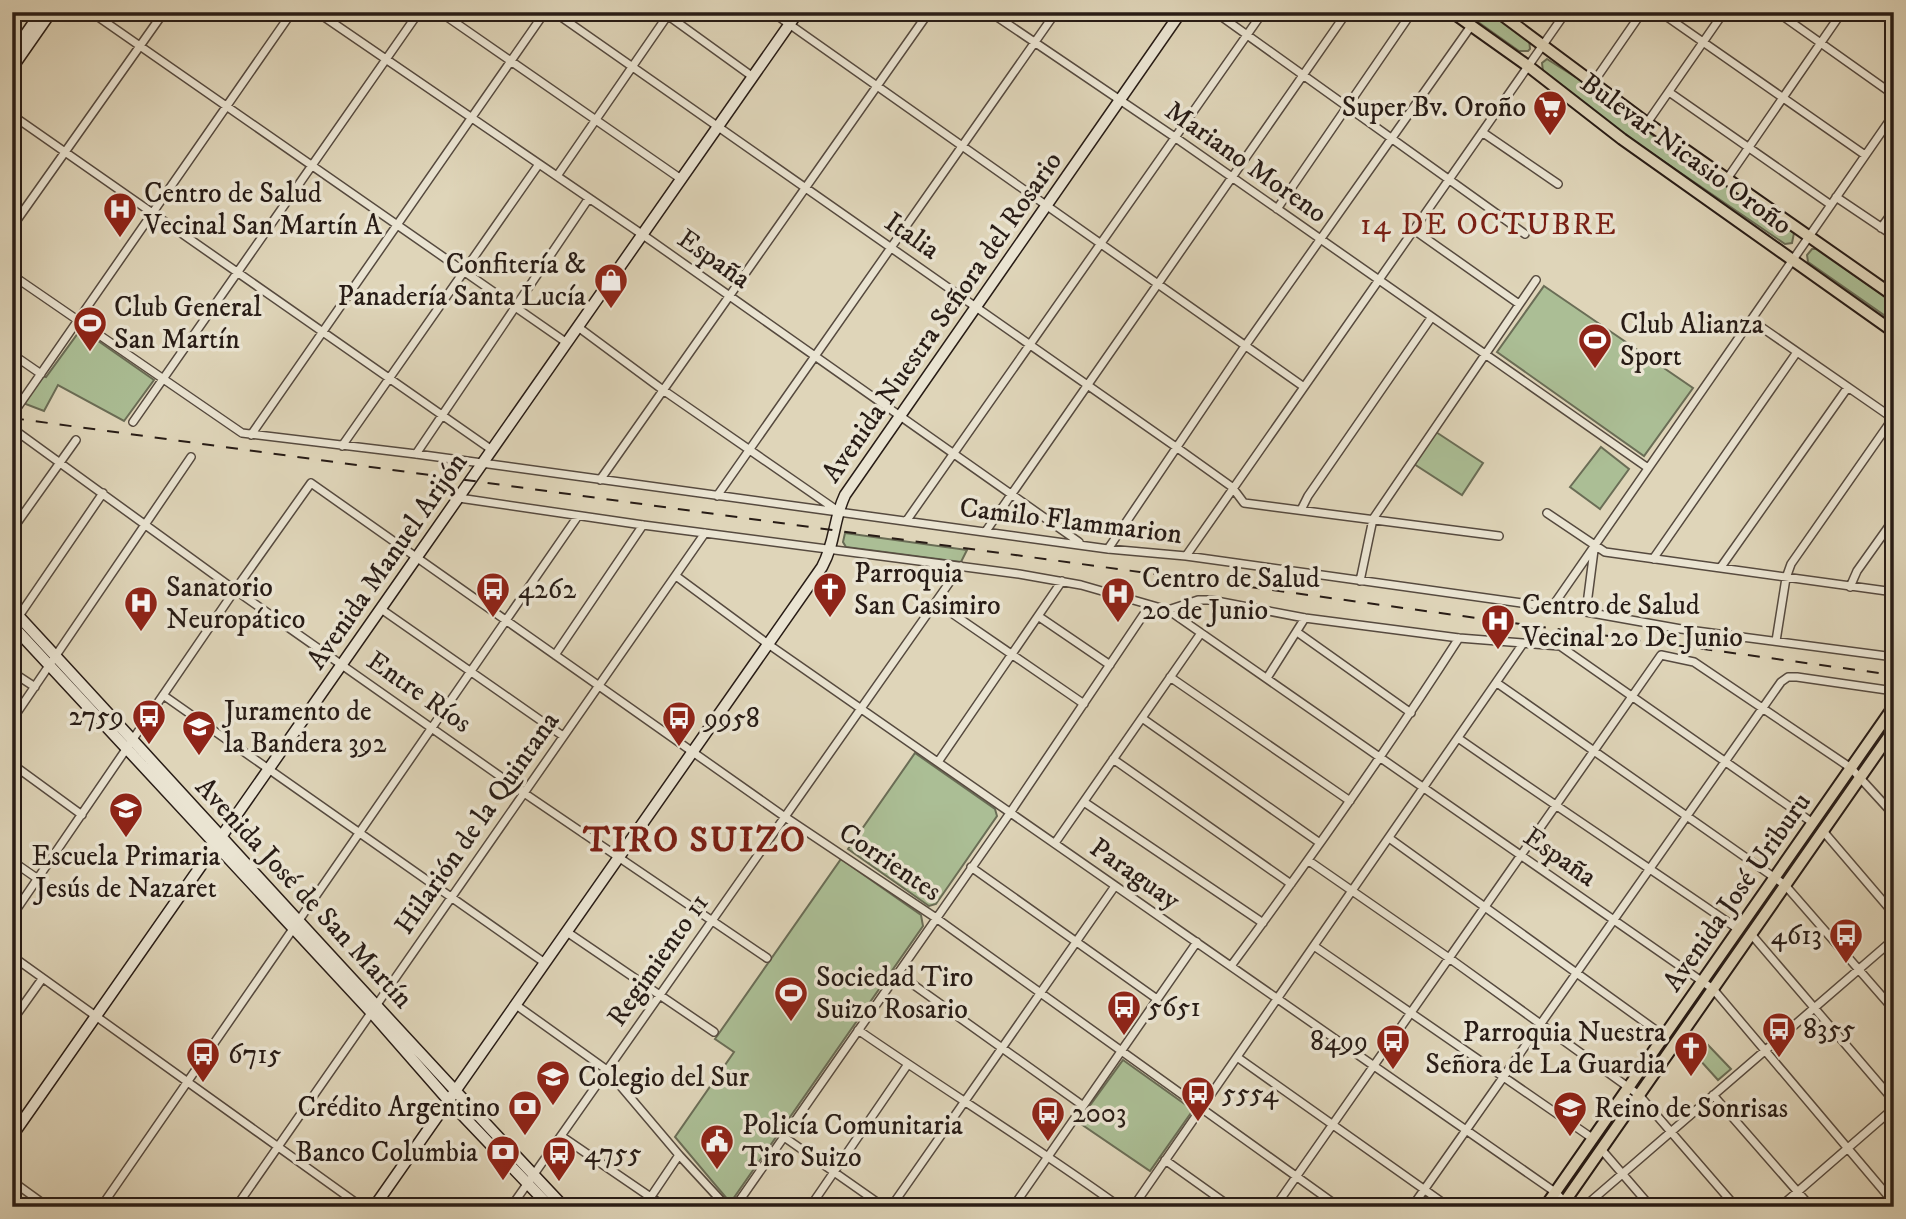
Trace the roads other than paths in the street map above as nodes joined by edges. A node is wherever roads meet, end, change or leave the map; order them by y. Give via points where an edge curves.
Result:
1 (41, 12) edge
2 (51, 12) edge
3 (91, 12) edge
4 (164, 12) edge
5 (292, 12) edge
6 (317, 12) edge
7 (419, 12) edge
8 (440, 12) edge
9 (545, 12) edge
10 (554, 12) edge
11 (772, 12) edge
12 (798, 12) edge
13 (929, 12) edge
14 (990, 12) edge
15 (1056, 12) edge
16 (1181, 12) edge
17 (1215, 12) edge
18 (1263, 12) edge
19 (1347, 12) edge
20 (1412, 12) edge
21 (1452, 12) edge
22 (1498, 12) edge
23 (1566, 12) edge
24 (1642, 12) edge
25 (1660, 12) edge
26 (1724, 12) edge
27 (1777, 12) edge
28 (1842, 12) edge
29 (667, 14) edge
30 (789, 24) junction
31 (1471, 26) junction
32 (1248, 35) junction
33 (1704, 41) junction
34 (1034, 43) junction
35 (1821, 43) junction
36 (1543, 45) junction
37 (140, 46) junction
38 (12, 54) edge
39 (386, 59) junction
40 (511, 62) junction
41 (1528, 66) junction
42 (632, 67) junction
43 (12, 68) edge
44 (1304, 74) junction
45 (753, 77) junction
46 (1593, 83) junction
47 (877, 86) junction
48 (1669, 92) junction
49 (1894, 95) edge
50 (1784, 97) junction
51 (1121, 100) junction
52 (227, 106) junction
53 (1348, 107) junction
54 (1894, 114) edge
55 (12, 115) edge
56 (471, 118) junction
57 (595, 119) junction
58 (1647, 123) junction
59 (718, 126) junction
60 (1482, 132) junction
61 (1392, 137) junction
62 (1176, 138) junction
63 (962, 146) junction
64 (1749, 147) junction
65 (65, 152) junction
66 (1865, 155) junction
67 (539, 164) junction
68 (312, 166) junction
69 (557, 176) junction
70 (1232, 177) junction
71 (681, 179) junction
72 (1727, 179) junction
73 (1448, 180) junction
74 (1558, 184) dead end
75 (806, 187) junction
76 (1836, 197) junction
77 (589, 198) junction
78 (1831, 205) junction
79 (1046, 206) junction
80 (1277, 209) junction
81 (1894, 210) edge
82 (153, 213) junction
83 (396, 224) junction
84 (12, 227) edge
85 (1881, 228) junction
86 (1414, 230) junction
87 (1525, 234) dead end
88 (643, 235) junction
89 (1809, 236) junction
90 (1894, 236) edge
91 (1321, 241) junction
92 (1101, 244) junction
93 (891, 247) junction
94 (1793, 260) junction
95 (464, 271) junction
96 (237, 272) junction
97 (12, 275) edge
98 (1536, 280) dead end
99 (1378, 281) junction
100 (1158, 284) junction
101 (729, 296) junction
102 (1894, 296) edge
103 (1519, 304) junction
104 (516, 307) junction
105 (976, 307) junction
106 (1431, 318) junction
107 (78, 320) junction
108 (1751, 320) junction
109 (579, 327) junction
110 (322, 331) junction
111 (1894, 331) edge
112 (567, 343) junction
113 (1031, 345) junction
114 (1245, 346) junction
115 (1797, 352) junction
116 (12, 354) edge
117 (1484, 355) junction
118 (815, 356) junction
119 (41, 374) junction
120 (390, 378) junction
121 (163, 379) junction
122 (1088, 385) junction
123 (1304, 387) junction
124 (1848, 387) junction
125 (663, 390) junction
126 (18, 408) dead end
127 (442, 415) junction
128 (900, 416) junction
129 (1893, 418) edge
130 (133, 422) dead end
131 (14, 434) edge
132 (251, 435) junction
133 (76, 440) dead end
134 (342, 446) junction
135 (1176, 447) junction
136 (492, 450) junction
137 (749, 451) junction
138 (416, 454) junction
139 (954, 454) junction
140 (191, 457) dead end
141 (60, 462) junction
142 (482, 465) junction
143 (1648, 468) junction
144 (600, 480) junction
145 (1232, 487) junction
146 (103, 493) junction
147 (1012, 494) junction
148 (717, 496) junction
149 (458, 498) junction
150 (837, 510) junction
151 (1301, 510) junction
152 (1547, 513) dead end
153 (579, 516) junction
154 (1373, 519) junction
155 (1894, 519) edge
156 (907, 520) junction
157 (145, 524) junction
158 (643, 525) junction
159 (12, 530) edge
160 (986, 531) junction
161 (705, 533) junction
162 (1499, 536) dead end
163 (1083, 544) junction
164 (1595, 545) junction
165 (831, 549) junction
166 (1108, 549) junction
167 (1186, 556) junction
168 (417, 557) junction
169 (1653, 559) junction
170 (961, 566) junction
171 (1721, 567) junction
172 (676, 576) junction
173 (1786, 578) junction
174 (1062, 581) junction
175 (1360, 581) junction
176 (1850, 587) junction
177 (235, 590) junction
178 (1894, 592) edge
179 (937, 603) junction
180 (1150, 605) junction
181 (1552, 607) junction
182 (380, 609) junction
183 (1168, 610) junction
184 (16, 612) edge
185 (1586, 612) junction
186 (1038, 616) junction
187 (1306, 618) junction
188 (506, 620) junction
189 (12, 625) edge
190 (1297, 632) junction
191 (1201, 633) junction
192 (1459, 638) junction
193 (1776, 641) junction
194 (768, 644) junction
195 (1522, 645) junction
196 (555, 655) junction
197 (1012, 655) junction
198 (56, 656) junction
199 (1894, 657) edge
200 (342, 664) junction
201 (1110, 665) junction
202 (50, 666) junction
203 (12, 672) edge
204 (471, 672) junction
205 (1170, 677) junction
206 (1267, 678) junction
207 (1497, 683) junction
208 (598, 685) junction
209 (35, 687) junction
210 (1894, 691) edge
211 (163, 695) junction
212 (1632, 696) junction
213 (1084, 704) junction
214 (1894, 706) edge
215 (862, 709) junction
216 (1762, 709) junction
217 (1411, 713) junction
218 (1142, 718) junction
219 (12, 720) edge
220 (432, 728) junction
221 (1894, 729) edge
222 (563, 736) junction
223 (1458, 738) junction
224 (134, 740) junction
225 (127, 749) junction
226 (1594, 751) junction
227 (693, 752) junction
228 (1380, 758) junction
229 (1113, 759) junction
230 (1726, 761) junction
231 (938, 762) junction
232 (12, 764) edge
233 (1851, 768) junction
234 (270, 770) junction
235 (1861, 777) junction
236 (1424, 788) junction
237 (524, 793) junction
238 (1350, 801) junction
239 (1084, 802) junction
240 (1555, 806) junction
241 (1010, 813) junction
242 (1894, 814) edge
243 (82, 815) junction
244 (1686, 816) junction
245 (785, 817) junction
246 (1812, 823) junction
247 (1823, 831) junction
248 (360, 833) junction
249 (1389, 838) junction
250 (220, 843) junction
251 (1320, 843) junction
252 (1055, 844) junction
253 (1521, 855) junction
254 (619, 858) junction
255 (12, 861) edge
256 (1309, 862) junction
257 (971, 867) junction
258 (1650, 868) junction
259 (1774, 878) junction
260 (38, 879) junction
261 (1291, 884) junction
262 (1785, 885) junction
263 (1115, 886) junction
264 (1352, 892) junction
265 (452, 897) junction
266 (1485, 907) junction
267 (1894, 914) edge
268 (12, 916) edge
269 (936, 918) junction
270 (1614, 920) junction
271 (712, 921) junction
272 (1264, 923) junction
273 (296, 925) junction
274 (1738, 929) junction
275 (567, 932) junction
276 (1751, 934) junction
277 (1894, 939) edge
278 (1076, 942) junction
279 (1197, 943) junction
280 (1314, 946) junction
281 (12, 956) edge
282 (767, 958) dead end
283 (1449, 958) junction
284 (545, 963) junction
285 (1231, 966) junction
286 (1858, 970) junction
287 (897, 973) junction
288 (1576, 973) junction
289 (42, 979) junction
290 (1703, 982) junction
291 (1713, 989) junction
292 (1041, 993) junction
293 (659, 995) junction
294 (1157, 999) junction
295 (1277, 999) junction
296 (516, 1006) junction
297 (374, 1008) junction
298 (1814, 1008) junction
299 (1894, 1010) edge
300 (1411, 1012) junction
301 (97, 1017) junction
302 (12, 1021) edge
303 (1541, 1024) junction
304 (858, 1030) junction
305 (714, 1032) dead end
306 (1664, 1036) junction
307 (1003, 1048) junction
308 (1766, 1050) junction
309 (1120, 1051) junction
310 (1237, 1057) junction
311 (908, 1064) junction
312 (1374, 1065) junction
313 (607, 1070) junction
314 (1504, 1076) junction
315 (188, 1082) junction
316 (1628, 1088) junction
317 (1639, 1095) junction
318 (1713, 1095) junction
319 (451, 1096) junction
320 (1894, 1101) edge
321 (964, 1103) junction
322 (1082, 1105) junction
323 (1894, 1108) edge
324 (1200, 1109) junction
325 (1333, 1124) junction
326 (1465, 1131) junction
327 (1671, 1132) junction
328 (12, 1136) edge
329 (561, 1136) junction
330 (784, 1137) junction
331 (1592, 1138) junction
332 (278, 1146) junction
333 (1601, 1149) junction
334 (1847, 1149) junction
335 (679, 1155) junction
336 (1048, 1155) junction
337 (1165, 1160) junction
338 (834, 1171) junction
339 (1622, 1174) junction
340 (1296, 1177) junction
341 (531, 1179) junction
342 (12, 1181) edge
343 (1424, 1190) junction
344 (1555, 1192) junction
345 (1798, 1192) junction
346 (651, 1197) junction
347 (1894, 1203) edge
348 (1565, 1205) edge
349 (48, 1207) edge
350 (101, 1207) edge
351 (236, 1207) edge
352 (362, 1207) edge
353 (374, 1207) edge
354 (511, 1207) edge
355 (550, 1207) edge
356 (564, 1207) edge
357 (644, 1207) edge
358 (665, 1207) edge
359 (727, 1207) edge
360 (735, 1207) edge
361 (810, 1207) edge
362 (884, 1207) edge
363 (891, 1207) edge
364 (1013, 1207) edge
365 (1119, 1207) edge
366 (1133, 1207) edge
367 (1231, 1207) edge
368 (1275, 1207) edge
369 (1339, 1207) edge
370 (1412, 1207) edge
371 (1449, 1207) edge
372 (1545, 1207) edge
373 (1584, 1207) edge
374 (1651, 1207) edge
375 (1735, 1207) edge
376 (1780, 1207) edge
377 (1811, 1207) edge

1 - 38 street
2 - 43 street
3 - 37 street
4 - 37 street
5 - 52 street
6 - 39 street, España
7 - 39 street
8 - 40 street
9 - 40 street
10 - 42 street, Italia
11 - 30 street
12 - 30 street, Avenida Manuel Arijón
13 - 47 street
14 - 34 street, Mariano Moreno
15 - 34 street
16 - 51 street, Avenida Nuestra Señora del Rosario
17 - 32 street
18 - 32 street
19 - 44 street
20 - 53 street
21 - 31 main road, Bulevar Nicasio Oroño
22 - 36 main road, Bulevar Nicasio Oroño
23 - 36 street
24 - 46 street
25 - 33 street
26 - 33 street
27 - 35 street
28 - 35 street
29 - 42 street
29 - 45 street
30 - 45 street, Avenida Manuel Arijón
30 - 47 street
31 - 41 main road, Bulevar Nicasio Oroño
31 - 61 street
32 - 44 street
32 - 62 street
33 - 48 street
33 - 50 street
34 - 51 street, Mariano Moreno
34 - 63 street
35 - 49 street
35 - 50 street
36 - 41 street
36 - 46 main road, Bulevar Nicasio Oroño
37 - 52 street
37 - 65 street
39 - 56 street, España
39 - 68 street
40 - 56 street
40 - 57 street
41 - 60 street
41 - 94 main road, Bulevar Nicasio Oroño
42 - 57 street
42 - 59 street, Italia
44 - 53 street
44 - 70 street
45 - 59 street, Avenida Manuel Arijón
46 - 58 main road, Bulevar Nicasio Oroño
47 - 63 street
47 - 75 street
48 - 58 street
48 - 64 street
50 - 64 street
50 - 66 street
51 - 62 street, Mariano Moreno
51 - 79 street, Avenida Nuestra Señora del Rosario
52 - 68 street
52 - 82 street
53 - 61 street
53 - 80 street
54 - 66 street
55 - 65 street
56 - 67 street, España
56 - 83 street
57 - 69 street
57 - 71 street
58 - 72 main road, Bulevar Nicasio Oroño
59 - 71 street, Avenida Manuel Arijón
59 - 75 street, Italia
60 - 73 street
60 - 74 street
61 - 73 street
61 - 91 street
62 - 70 street, Mariano Moreno
62 - 92 street
63 - 79 street
63 - 93 street
64 - 72 street
64 - 78 street
65 - 82 street
65 - 84 street
66 - 76 street
67 - 69 street, España
67 - 95 street
68 - 83 street
68 - 96 street
69 - 77 street, España
70 - 80 street, Mariano Moreno
70 - 100 street
71 - 88 street, Avenida Manuel Arijón
72 - 89 main road, Bulevar Nicasio Oroño
73 - 86 street
73 - 87 street
75 - 93 street, Italia
75 - 101 street
76 - 78 street
76 - 85 street
77 - 88 street, España
77 - 104 street
78 - 89 street
79 - 92 street
79 - 105 street, Avenida Nuestra Señora del Rosario
80 - 91 street, Mariano Moreno
81 - 85 street
82 - 96 street
82 - 107 street
83 - 95 street
83 - 110 street
85 - 90 street
86 - 99 street
86 - 103 street
88 - 101 street, España
88 - 109 street, Avenida Manuel Arijón
89 - 94 street
89 - 102 main road, Bulevar Nicasio Oroño
91 - 99 street, Mariano Moreno
91 - 114 street
92 - 100 street
92 - 113 street
93 - 105 street, Italia
93 - 118 street
94 - 108 street
94 - 111 main road, Bulevar Nicasio Oroño
95 - 104 street
95 - 120 street
96 - 110 street
96 - 121 street
97 - 107 street
98 - 103 street
99 - 106 street, Mariano Moreno
99 - 123 street
100 - 114 street
100 - 122 street
101 - 118 street, España
101 - 125 street
103 - 117 street
104 - 112 street
104 - 127 street
105 - 113 street, Italia
105 - 128 street, Avenida Nuestra Señora del Rosario
106 - 117 street, Mariano Moreno
106 - 151 street
107 - 119 street
107 - 121 street
108 - 115 street
108 - 143 street
109 - 112 street, Avenida Manuel Arijón
109 - 125 street
110 - 120 street
110 - 132 street
112 - 136 street, Avenida Manuel Arijón
113 - 122 street, Italia
113 - 139 street
114 - 123 street
114 - 135 street
115 - 124 street
115 - 169 street
116 - 119 street
117 - 143 street, Mariano Moreno
117 - 154 street
118 - 128 street, España
118 - 137 street
119 - 126 street
120 - 127 street
120 - 134 street
121 - 130 street
121 - 132 street, Camilo Flammarion
122 - 135 street, Italia
122 - 147 street
123 - 145 street
124 - 129 street
124 - 171 street
125 - 137 street
125 - 144 street
127 - 136 street
127 - 138 street
128 - 139 street, España
128 - 150 street, Avenida Nuestra Señora del Rosario
129 - 173 street via 1791,564
131 - 141 street, Entre Ríos
132 - 134 street, Camilo Flammarion
133 - 141 street
134 - 138 street, Camilo Flammarion
135 - 145 street, Italia
135 - 166 street
136 - 142 street, Avenida Manuel Arijón
137 - 148 street
137 - 150 street
138 - 142 street, Camilo Flammarion
139 - 147 street, España
139 - 156 street
140 - 157 street
141 - 146 street, Entre Ríos
141 - 159 street
142 - 144 street, Camilo Flammarion
142 - 149 street, Avenida Manuel Arijón
143 - 164 street
144 - 148 street, Camilo Flammarion
145 - 151 street, Italia via 1244,503
145 - 167 street
146 - 157 street, Entre Ríos
146 - 184 street
147 - 160 street
147 - 163 street, España
148 - 150 street, Camilo Flammarion
149 - 153 street, España
149 - 168 street, Avenida Manuel Arijón
150 - 156 street, Camilo Flammarion
150 - 165 street, Avenida Nuestra Señora del Rosario
151 - 154 street
152 - 164 street
153 - 158 street, España
153 - 188 street
154 - 162 street
154 - 175 street
155 - 176 street
156 - 160 street, Camilo Flammarion
157 - 177 street, Entre Ríos
157 - 198 street
158 - 161 street, España
158 - 196 street
160 - 163 street, Camilo Flammarion
161 - 165 street, España
161 - 172 street, Hilarión de la Quintana
163 - 166 street, Camilo Flammarion
164 - 169 street via 1605,552
164 - 181 street
164 - 185 street
165 - 170 street, España
165 - 194 street, Avenida Nuestra Señora del Rosario
166 - 167 street, Camilo Flammarion
167 - 175 street, Camilo Flammarion
168 - 177 street, Corrientes via 312,483
168 - 182 street, Avenida Manuel Arijón
168 - 188 street, Corrientes
169 - 171 street
170 - 174 street, España
170 - 179 street, Regimiento 11
171 - 173 street
172 - 194 street, Paraguay
172 - 208 street, Hilarión de la Quintana
173 - 176 street
173 - 193 street
174 - 180 street, España
174 - 186 street
175 - 181 street, Camilo Flammarion
176 - 178 street
177 - 200 street, Entre Ríos
177 - 211 street
179 - 197 street
179 - 215 street, Regimiento 11
180 - 183 street, España
180 - 201 street
181 - 185 street, Camilo Flammarion
182 - 200 street, Avenida Manuel Arijón
182 - 204 street
183 - 187 street via 1211,600
183 - 191 street, España
184 - 198 street, Avenida José de San Martín
185 - 193 street, Camilo Flammarion
186 - 197 street
186 - 201 street
187 - 190 street
187 - 192 street
188 - 196 street, Corrientes
188 - 204 street
189 - 202 street, Avenida José de San Martín
190 - 206 street
190 - 217 street
191 - 205 street
191 - 206 street, España
192 - 195 street
192 - 217 street
193 - 199 street, Camilo Flammarion
194 - 215 street, Paraguay
194 - 227 street, Avenida Nuestra Señora del Rosario
195 - 207 street
195 - 212 street via 1560,646
196 - 208 street, Corrientes
197 - 213 street
197 - 231 street
198 - 202 street
198 - 224 street, Avenida José de San Martín
200 - 220 street, Entre Ríos
200 - 234 street, Avenida Manuel Arijón
201 - 213 street
202 - 209 street
202 - 225 street, Avenida José de San Martín
203 - 209 street
204 - 220 street
204 - 222 street
205 - 218 street
205 - 238 street
206 - 228 street, España
207 - 223 street
207 - 226 street
208 - 222 street, Hilarión de la Quintana
208 - 227 street, Corrientes
209 - 219 street
210 - 216 street via 1788,677
211 - 224 street
211 - 234 street
212 - 216 street via 1661,655 1694,662
212 - 226 street
212 - 230 street
213 - 241 street
214 - 233 main road, Avenida José Uriburu
215 - 231 street, Paraguay
215 - 245 street, Regimiento 11
216 - 230 street
216 - 233 street
217 - 228 street
218 - 229 street
218 - 251 street
220 - 237 street, Entre Ríos
220 - 248 street
221 - 235 main road, Avenida José Uriburu
222 - 237 street, Hilarión de la Quintana
223 - 236 street
223 - 240 street
224 - 225 street
224 - 250 street, Avenida José de San Martín
225 - 243 street
225 - 250 street, Avenida José de San Martín
226 - 240 street
226 - 244 street
227 - 245 street, Corrientes
227 - 254 street, Avenida Nuestra Señora del Rosario
228 - 236 street, España
228 - 238 street
229 - 239 street
229 - 261 street
230 - 244 street
230 - 246 street
231 - 241 street, Paraguay
232 - 243 street
233 - 235 street
233 - 246 main road, Avenida José Uriburu
234 - 248 street
234 - 250 street, Avenida Manuel Arijón
235 - 242 street
235 - 247 main road, Avenida José Uriburu
236 - 249 street
236 - 253 street, España
237 - 254 street, Entre Ríos
237 - 265 street, Hilarión de la Quintana
238 - 251 street
239 - 252 street
239 - 272 street
240 - 253 street
240 - 258 street
241 - 252 street, Paraguay
241 - 257 street
243 - 260 street
244 - 258 street
244 - 259 street
245 - 269 street, Corrientes
245 - 271 street, Regimiento 11
246 - 259 main road, Avenida José Uriburu
247 - 262 main road, Avenida José Uriburu
247 - 267 street
248 - 265 street
248 - 273 street
249 - 264 street
249 - 266 street
250 - 273 street, Avenida José de San Martín
250 - 301 street, Avenida Manuel Arijón
251 - 256 street
252 - 263 street, Paraguay
253 - 266 street
253 - 270 street, España
254 - 271 street, Entre Ríos
254 - 275 street, Avenida Nuestra Señora del Rosario
255 - 260 street
256 - 261 street
256 - 264 street
257 - 269 street
257 - 278 street
258 - 270 street
258 - 274 street
259 - 262 street
259 - 274 main road, Avenida José Uriburu
260 - 268 street
261 - 272 street
262 - 276 main road, Avenida José Uriburu
262 - 286 street
263 - 278 street
263 - 279 street, Paraguay
264 - 280 street
264 - 283 street
265 - 284 street
265 - 297 street, Hilarión de la Quintana
266 - 283 street
266 - 288 street
269 - 287 street
269 - 292 street, Corrientes
270 - 288 street
270 - 290 street, España
271 - 282 street, Entre Ríos
271 - 293 street, Regimiento 11
272 - 285 street
273 - 297 street, Avenida José de San Martín
273 - 315 street
274 - 290 main road, Avenida José Uriburu
275 - 284 street, Avenida Nuestra Señora del Rosario
275 - 293 street
276 - 291 main road, Avenida José Uriburu
276 - 298 street
277 - 286 street
278 - 292 street
278 - 294 street
279 - 285 street, Paraguay
279 - 294 street
280 - 295 street
280 - 300 street
281 - 289 street
283 - 300 street
283 - 303 street
284 - 296 street, Avenida Nuestra Señora del Rosario
285 - 295 street, Paraguay
286 - 298 street
286 - 299 street
287 - 304 street
287 - 307 street
288 - 303 street
288 - 306 street
289 - 301 street
289 - 302 street
290 - 291 street, España
290 - 306 main road, Avenida José Uriburu
291 - 308 street, España
291 - 317 main road, Avenida José Uriburu
292 - 307 street
292 - 309 street, Corrientes
293 - 305 street
293 - 313 street, Regimiento 11
294 - 309 street
295 - 310 street
295 - 312 street, Paraguay
296 - 313 street
296 - 319 street, Avenida Nuestra Señora del Rosario
297 - 319 street, Avenida José de San Martín
297 - 332 street, Hilarión de la Quintana
298 - 308 street
298 - 320 street
300 - 312 street
300 - 314 street
301 - 315 street
301 - 328 street, Avenida Manuel Arijón
303 - 314 street
303 - 316 street
304 - 311 street
304 - 330 street
306 - 316 main road, Avenida José Uriburu
307 - 321 street
307 - 322 street
308 - 318 street
308 - 334 street, España
309 - 322 street
309 - 324 street, Corrientes
310 - 324 street
310 - 325 street
311 - 321 street
311 - 338 street
312 - 325 street
312 - 326 street, Paraguay
313 - 329 street, Regimiento 11
313 - 335 street
314 - 326 street
314 - 331 street
315 - 332 street
315 - 350 street
316 - 317 street
316 - 331 main road, Avenida José Uriburu
317 - 327 street
317 - 333 main road, Avenida José Uriburu
318 - 327 street
318 - 345 street
319 - 341 street, Avenida José de San Martín
319 - 353 street, Avenida Nuestra Señora del Rosario
321 - 336 street
321 - 363 street
322 - 336 street
323 - 334 street
324 - 337 street
324 - 340 street, Corrientes
325 - 340 street
325 - 343 street
326 - 343 street
326 - 344 street, Paraguay
327 - 339 street
327 - 375 street
329 - 341 street, Regimiento 11
329 - 346 street
330 - 338 street
330 - 360 street
331 - 344 main road, Avenida José Uriburu
332 - 351 street, Hilarión de la Quintana
332 - 352 street
333 - 339 street
333 - 348 main road, Avenida José Uriburu
334 - 345 street
334 - 347 street, España
335 - 346 street
335 - 359 street
336 - 364 street
336 - 365 street
337 - 366 street
337 - 367 street
338 - 361 street
338 - 362 street
339 - 373 street
339 - 374 street
340 - 368 street
340 - 369 street, Corrientes
341 - 354 street, Regimiento 11
341 - 355 street, Avenida José de San Martín
341 - 356 street, Avenida José de San Martín
342 - 349 street
343 - 370 street
343 - 371 street
344 - 348 street, Paraguay
344 - 372 main road, Avenida José Uriburu
345 - 376 street
345 - 377 street
346 - 357 street
346 - 358 street

